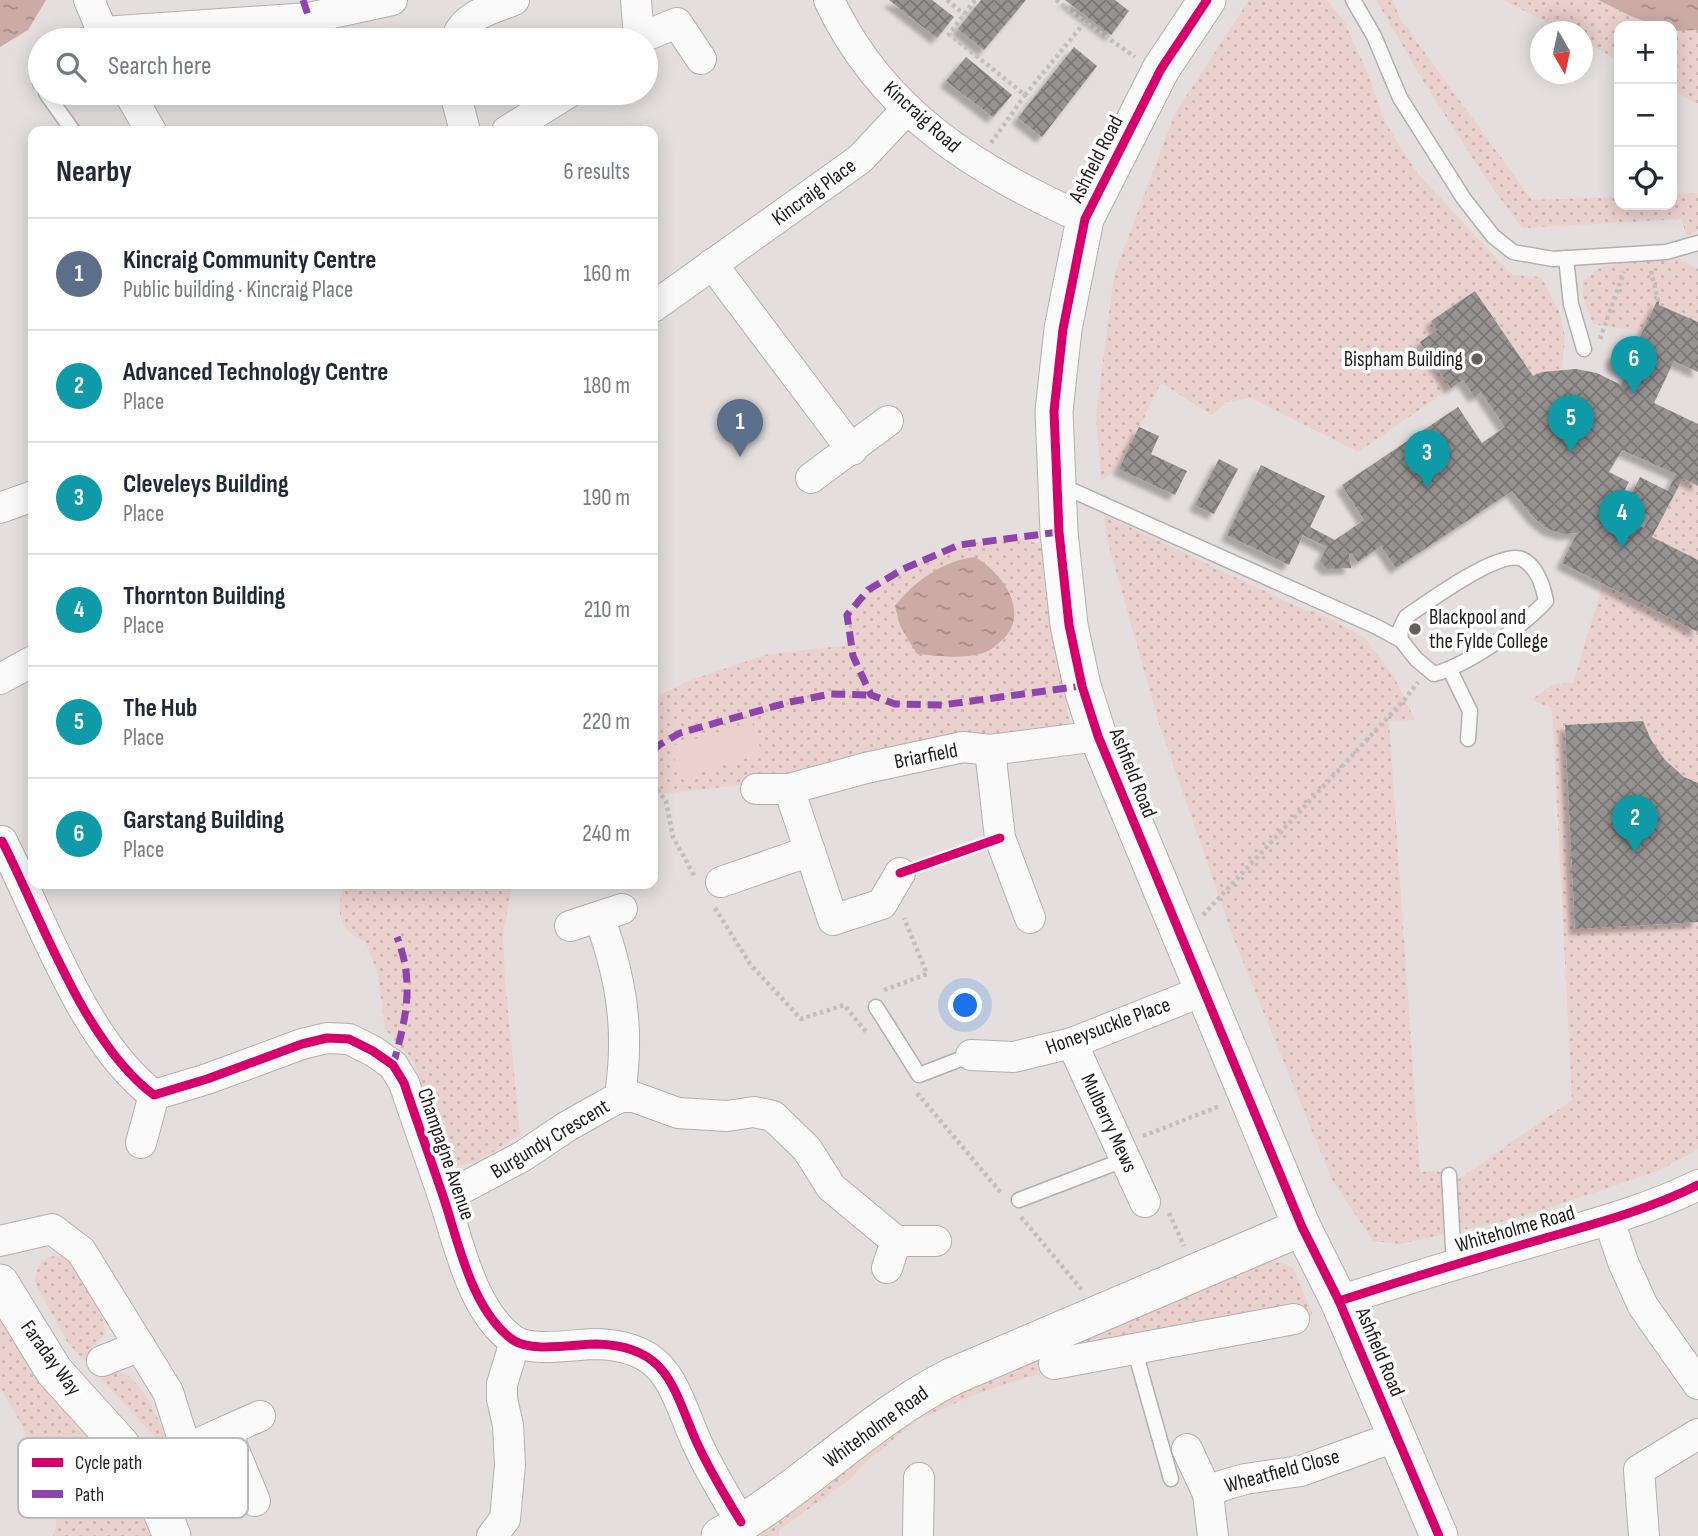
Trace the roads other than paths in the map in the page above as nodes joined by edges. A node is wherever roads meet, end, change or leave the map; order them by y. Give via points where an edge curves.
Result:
1 (89, 0) edge
2 (392, 0) edge
3 (514, 0) edge
4 (636, 0) edge
5 (829, 0) edge
6 (1207, 0) edge
7 (1353, 0) edge
8 (676, 11) edge
9 (101, 28) edge
10 (195, 28) edge
11 (462, 28) edge
12 (637, 28) edge
13 (652, 28) edge
14 (701, 59) dead end
15 (55, 105) edge
16 (136, 105) edge
17 (458, 105) edge
18 (549, 105) edge
19 (907, 109) junction
20 (69, 126) edge
21 (148, 126) edge
22 (464, 126) edge
23 (516, 126) edge
24 (1085, 219) junction
25 (1698, 243) edge
26 (1566, 258) junction
27 (712, 264) junction
28 (658, 303) edge
29 (1591, 347) road end
30 (888, 421) dead end
31 (852, 450) junction
32 (811, 478) dead end
33 (1055, 483) junction
34 (28, 498) edge
35 (0, 508) edge
36 (1401, 640) junction
37 (28, 664) edge
38 (1450, 670) junction
39 (0, 679) edge
40 (1098, 736) junction
41 (1468, 739) dead end
42 (990, 750) junction
43 (756, 789) dead end
44 (789, 789) junction
45 (2, 841) dead end
46 (810, 851) junction
47 (28, 880) edge
48 (896, 881) road end
49 (709, 888) road end
50 (32, 889) edge
51 (1030, 918) dead end
52 (570, 926) dead end
53 (1202, 991) junction
54 (878, 999) road end
55 (1072, 1044) junction
56 (971, 1055) joint
57 (154, 1095) junction
58 (620, 1097) junction
59 (141, 1143) dead end
60 (1122, 1152) junction
61 (1449, 1175) dead end
62 (1698, 1185) edge
63 (444, 1198) junction
64 (1145, 1202) road end
65 (1016, 1206) road end
66 (1609, 1220) junction
67 (1302, 1227) junction
68 (0, 1241) edge
69 (936, 1241) dead end
70 (1454, 1265) junction
71 (0, 1283) edge
72 (1339, 1301) junction
73 (1111, 1309) junction
74 (1294, 1319) dead end
75 (515, 1342) junction
76 (140, 1346) junction
77 (1134, 1348) junction
78 (103, 1361) dead end
79 (1054, 1364) dead end
80 (1698, 1384) edge
81 (260, 1416) dead end
82 (226, 1431) junction
83 (1698, 1434) edge
84 (1397, 1436) junction
85 (115, 1438) edge
86 (183, 1438) edge
87 (210, 1438) edge
88 (229, 1438) edge
89 (1187, 1449) dead end
90 (919, 1478) dead end
91 (1171, 1479) dead end
92 (248, 1484) edge
93 (1208, 1494) junction
94 (255, 1501) dead end
95 (164, 1518) edge
96 (731, 1529) edge
97 (500, 1534) edge
98 (172, 1536) edge
99 (918, 1536) edge
100 (1213, 1536) edge
101 (1438, 1536) edge
102 (1644, 1536) edge

1 - 9 street
2 - 10 street via 309,18
3 - 11 street via 471,18
4 - 12 street
5 - 19 street, Kincraig Road via 854,48
6 - 24 street, Ashfield Road via 1158,74
7 - 26 lane via 1400,98 1493,236 1513,252
8 - 13 street
8 - 14 street
15 - 20 lane
16 - 21 street
17 - 22 street
18 - 23 street
19 - 24 street, Kincraig Road via 955,150 1029,194
19 - 27 street, Kincraig Place via 860,159
24 - 33 street, Ashfield Road via 1063,329 1054,411
25 - 26 lane via 1666,251
26 - 29 lane via 1571,304
27 - 28 street, Kincraig Place
27 - 31 street
30 - 31 street
31 - 32 street
33 - 36 lane
33 - 40 street, Ashfield Road via 1069,625
34 - 35 street
36 - 38 lane via 1434,674
36 - 38 lane via 1406,617 1422,605 1500,559 1524,559 1536,572 1546,601 1533,615
37 - 39 street
38 - 41 lane via 1469,711
40 - 42 street, Briarfield
40 - 53 street, Ashfield Road
42 - 44 street, Briarfield via 963,747
42 - 51 street via 1000,838
43 - 44 street, Briarfield
44 - 46 street
45 - 47 street
46 - 48 street via 834,920 882,904
46 - 49 street
50 - 57 street via 76,994 117,1060
52 - 58 street via 611,913 624,1046
53 - 55 street, Honeysuckle Place
53 - 67 street, Ashfield Road
54 - 56 lane via 919,1075
55 - 56 street, Honeysuckle Place via 1014,1057
55 - 60 street, Mulberry Mews
57 - 59 street
57 - 63 street, Champagne Avenue via 302,1044 349,1039 393,1065 404,1083
58 - 63 street, Burgundy Crescent via 523,1157
58 - 69 street, Burgundy Crescent via 634,1097 678,1113 773,1116 807,1149 831,1187 892,1254
60 - 64 street, Mulberry Mews
60 - 65 lane
61 - 70 lane
62 - 66 street, Whiteholme Road
63 - 75 street, Champagne Avenue via 480,1301
66 - 70 street, Whiteholme Road
66 - 80 street via 1643,1307
67 - 72 street, Ashfield Road
67 - 73 street, Whiteholme Road
68 - 76 street via 52,1229 62,1236 81,1251
70 - 72 street, Whiteholme Road
71 - 85 street, Faraday Way via 54,1370
72 - 84 street, Ashfield Road
73 - 77 street
73 - 96 street, Whiteholme Road via 919,1393 781,1498
74 - 77 street
75 - 96 street via 612,1344 656,1362 673,1382
75 - 97 street via 502,1384 510,1465
76 - 78 street
76 - 86 street via 169,1392
77 - 79 street
77 - 91 lane
81 - 82 street
82 - 87 street
82 - 88 street
83 - 102 street via 1633,1462
84 - 93 street, Wheatfield Close via 1301,1471 1245,1479
84 - 101 street, Ashfield Road
89 - 93 street, Wheatfield Close
90 - 99 street
92 - 94 street
93 - 100 street, Wheatfield Close
95 - 98 street, Faraday Way

